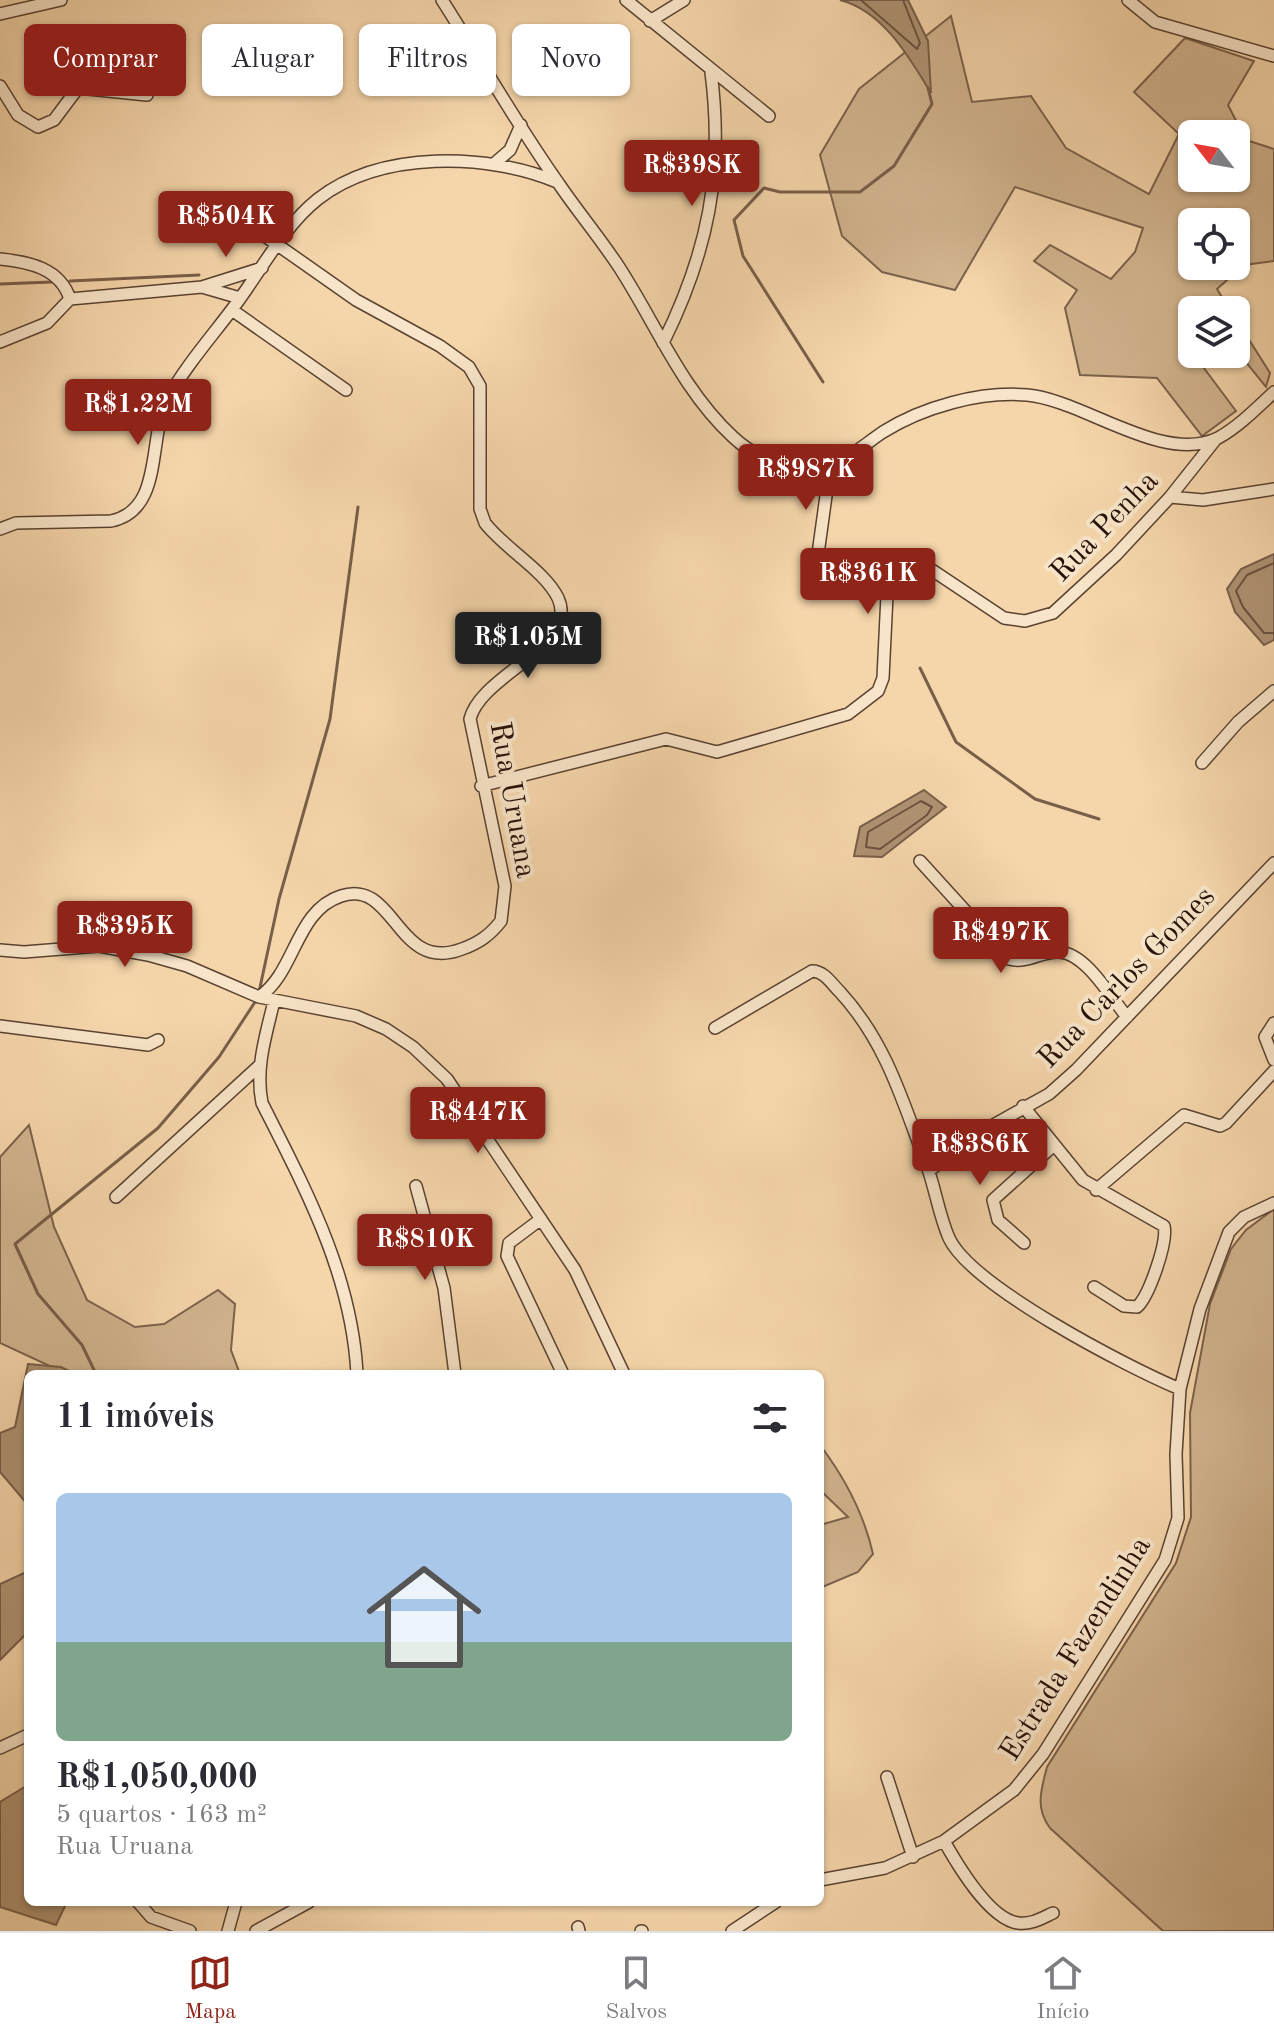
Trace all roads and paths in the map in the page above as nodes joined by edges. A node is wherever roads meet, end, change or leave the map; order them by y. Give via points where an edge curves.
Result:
1 (61, 0) edge
2 (442, 0) edge
3 (626, 0) edge
4 (684, 0) edge
5 (1128, 0) edge
6 (0, 14) edge
7 (650, 21) junction
8 (1274, 56) edge
9 (711, 72) junction
10 (0, 86) edge
11 (72, 96) edge
12 (769, 116) dead end
13 (521, 125) junction
14 (495, 163) junction
15 (558, 183) junction
16 (215, 201) dead end
17 (277, 246) junction
18 (0, 259) edge
19 (262, 268) junction
20 (202, 287) junction
21 (240, 298) junction
22 (70, 299) junction
23 (232, 310) junction
24 (0, 342) edge
25 (663, 343) junction
26 (346, 390) dead end
27 (1274, 392) edge
28 (1217, 438) junction
29 (830, 467) junction
30 (1274, 489) edge
31 (1170, 497) junction
32 (0, 529) edge
33 (817, 561) dead end
34 (1274, 691) edge
35 (1202, 763) dead end
36 (481, 786) junction
37 (920, 861) dead end
38 (1274, 863) edge
39 (0, 950) edge
40 (255, 996) junction
41 (274, 1001) junction
42 (1127, 1017) junction
43 (1274, 1023) edge
44 (0, 1026) edge
45 (715, 1028) dead end
46 (158, 1040) dead end
47 (1274, 1060) edge
48 (260, 1065) junction
49 (1274, 1071) edge
50 (1023, 1106) junction
51 (1054, 1145) junction
52 (929, 1171) junction
53 (416, 1186) dead end
54 (1096, 1190) junction
55 (116, 1197) dead end
56 (1274, 1203) edge
57 (541, 1219) junction
58 (1024, 1243) dead end
59 (1094, 1287) dead end
60 (357, 1370) edge
61 (454, 1370) edge
62 (561, 1370) edge
63 (622, 1370) edge
64 (1180, 1389) junction
65 (24, 1737) edge
66 (0, 1748) edge
67 (887, 1777) dead end
68 (944, 1841) junction
69 (913, 1857) junction
70 (824, 1879) edge
71 (141, 1906) edge
72 (235, 1906) edge
73 (302, 1906) edge
74 (769, 1906) edge
75 (1053, 1913) dead end
76 (748, 1917) junction
77 (190, 1931) edge
78 (228, 1931) edge
79 (256, 1931) edge
80 (732, 1931) edge
81 (740, 1931) edge

1 - 6 street
2 - 13 street
3 - 7 street
4 - 7 street
5 - 8 street via 1155,22
7 - 9 street
9 - 12 street
9 - 25 street via 717,119 706,235 690,287
10 - 11 street via 18,115 38,127 54,120
13 - 14 street via 510,150
13 - 15 street
14 - 15 street
14 - 17 street via 434,161 363,175 318,199
15 - 25 street via 619,268
16 - 17 street
17 - 19 street
17 - 36 street, Rua Uruana via 356,300 456,356 480,386 480,509 485,523 559,599 561,617 538,651 473,706 470,734
18 - 22 street via 47,270
19 - 20 street
19 - 21 street
20 - 21 street
20 - 22 street
21 - 23 street
22 - 24 street via 47,323
23 - 26 street
23 - 32 street via 167,400 147,492 137,508 124,519 111,521 16,523
25 - 29 street via 709,411 744,446 778,464
27 - 28 street, Rua Penha
28 - 29 street via 1200,443 1157,440 1040,397 1004,396 913,417
28 - 31 street, Rua Penha
29 - 33 street
30 - 31 street via 1203,500
31 - 36 street, Rua Penha via 1073,598 1035,619 1004,618 932,570 901,569 887,595 883,678 878,691 848,714 717,752 666,739
34 - 35 street
36 - 40 street, Rua Uruana via 505,886 501,921 490,935 447,955 434,955 409,940 370,898 344,894 316,909 279,980
37 - 42 street via 1001,953 1020,962 1059,952 1070,956
38 - 42 street, Rua Carlos Gomes
39 - 40 street via 99,946 187,966
40 - 41 street
41 - 48 street
41 - 57 street via 356,1016 413,1047 447,1079
42 - 50 street, Rua Carlos Gomes via 1049,1094
43 - 47 street via 1265,1037
44 - 46 street via 148,1045
45 - 52 street via 819,971 876,1037
48 - 55 street
48 - 60 street via 262,1103 318,1218 344,1289
49 - 54 street via 1226,1123 1220,1126 1184,1115
50 - 51 street
50 - 52 street, Rua Carlos Gomes
51 - 54 street
51 - 58 street via 993,1200 998,1220
52 - 64 street via 951,1242 967,1262 1092,1346
53 - 61 street via 444,1288
54 - 59 street via 1158,1221 1166,1237 1137,1307 1124,1306
56 - 64 street, Estrada Fazendinha via 1244,1217 1229,1232 1200,1309
57 - 62 street via 509,1243 507,1256
57 - 63 street via 575,1270
64 - 68 street, Estrada Fazendinha via 1178,1518 1165,1560 1022,1781
65 - 66 street
67 - 69 street
68 - 69 street, Estrada Fazendinha
68 - 75 street via 1002,1917 1030,1923
69 - 70 street, Estrada Fazendinha
71 - 77 street via 151,1917
72 - 78 street
73 - 79 street
74 - 76 street
76 - 80 street
76 - 81 street

